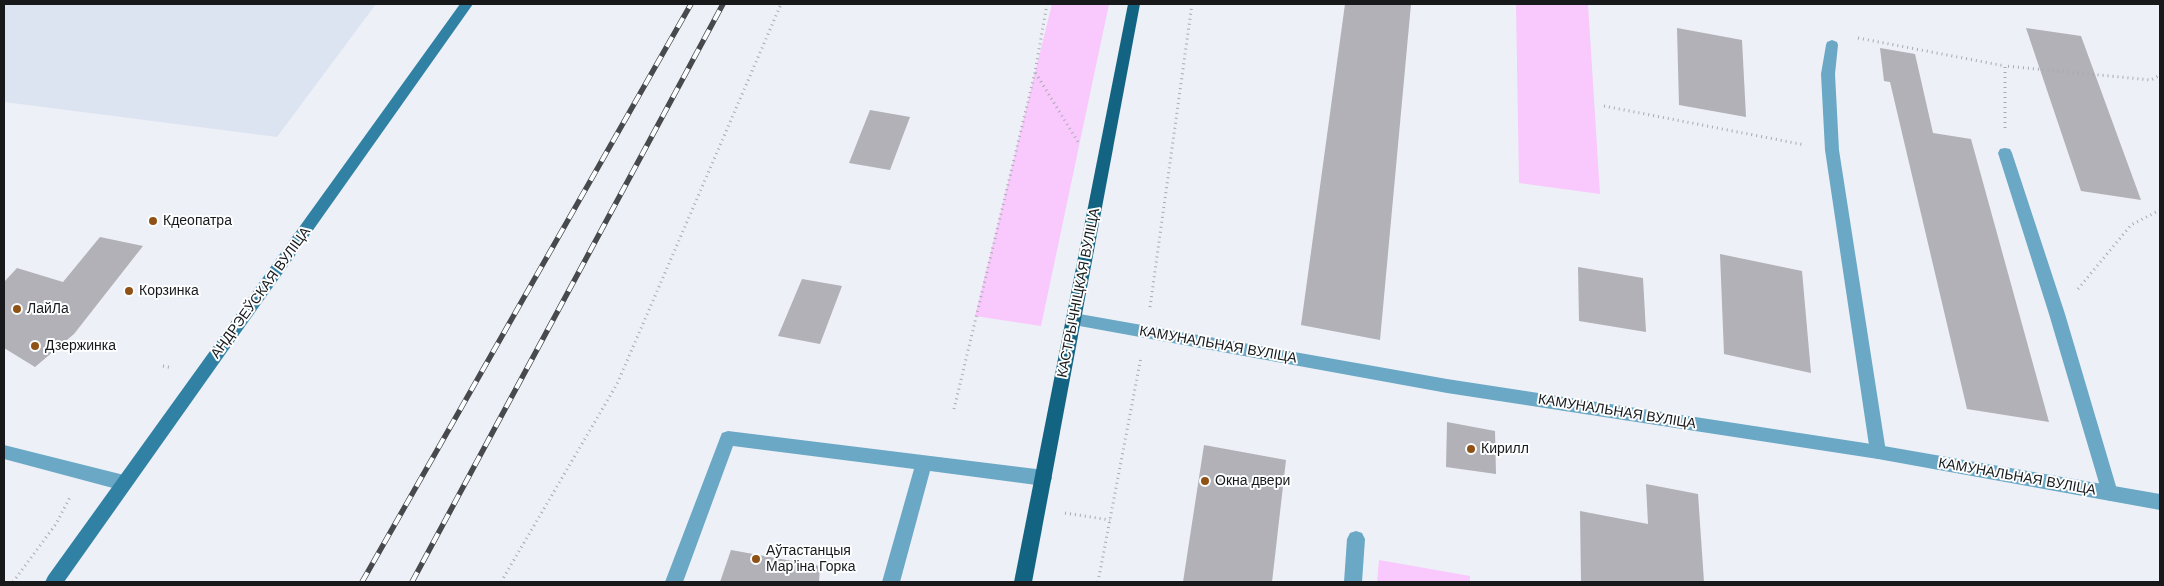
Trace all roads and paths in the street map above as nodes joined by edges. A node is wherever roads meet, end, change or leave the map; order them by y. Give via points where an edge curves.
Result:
1 (468, 4) edge
2 (781, 4) edge
3 (1047, 4) edge
4 (1134, 4) edge
5 (1192, 4) edge
6 (1832, 45) joint
7 (2005, 66) junction
8 (1035, 72) junction
9 (2160, 75) edge
10 (1604, 106) dead end
11 (1080, 144) dead end
12 (1832, 150) junction
13 (2005, 153) joint
14 (2160, 210) edge
15 (2057, 314) junction
16 (1074, 319) junction
17 (1145, 333) junction
18 (954, 409) dead end
19 (4, 452) edge
20 (1878, 452) junction
21 (924, 463) junction
22 (84, 472) junction
23 (1044, 478) junction
24 (124, 483) junction
25 (2110, 493) junction
26 (2160, 502) edge
27 (1356, 539) dead end
28 (13, 582) edge
29 (54, 582) edge
30 (501, 582) edge
31 (674, 582) edge
32 (891, 582) edge
33 (1023, 582) edge
34 (1098, 582) edge
35 (1352, 582) edge

1 - 24 main road, АНДРЭЕЎСКАЯ ВУЛІЦА
2 - 30 path via 617,384
3 - 8 path
4 - 16 main road, КАСТРЫЧНІЦКАЯ ВУЛІЦА
5 - 17 path
6 - 7 path via 1859,38
6 - 12 street via 1828,74
7 - 9 path via 2151,80
7 - 13 path
8 - 11 path
8 - 18 path
10 - 12 path
12 - 20 street
13 - 15 street
14 - 15 path via 2131,225
15 - 25 street
16 - 17 street, КАМУНАЛЬНАЯ ВУЛІЦА
16 - 23 main road, КАСТРЫЧНІЦКАЯ ВУЛІЦА
17 - 20 street, КАМУНАЛЬНАЯ ВУЛІЦА via 1447,386
17 - 34 path
19 - 22 street
20 - 25 street, КАМУНАЛЬНАЯ ВУЛІЦА
21 - 23 street
21 - 31 street via 728,438
21 - 32 street
22 - 24 street
22 - 28 path via 56,524
23 - 33 main road, КАСТРЫЧНІЦКАЯ ВУЛІЦА
24 - 29 main road, АНДРЭЕЎСКАЯ ВУЛІЦА
25 - 26 street, КАМУНАЛЬНАЯ ВУЛІЦА
27 - 35 street

